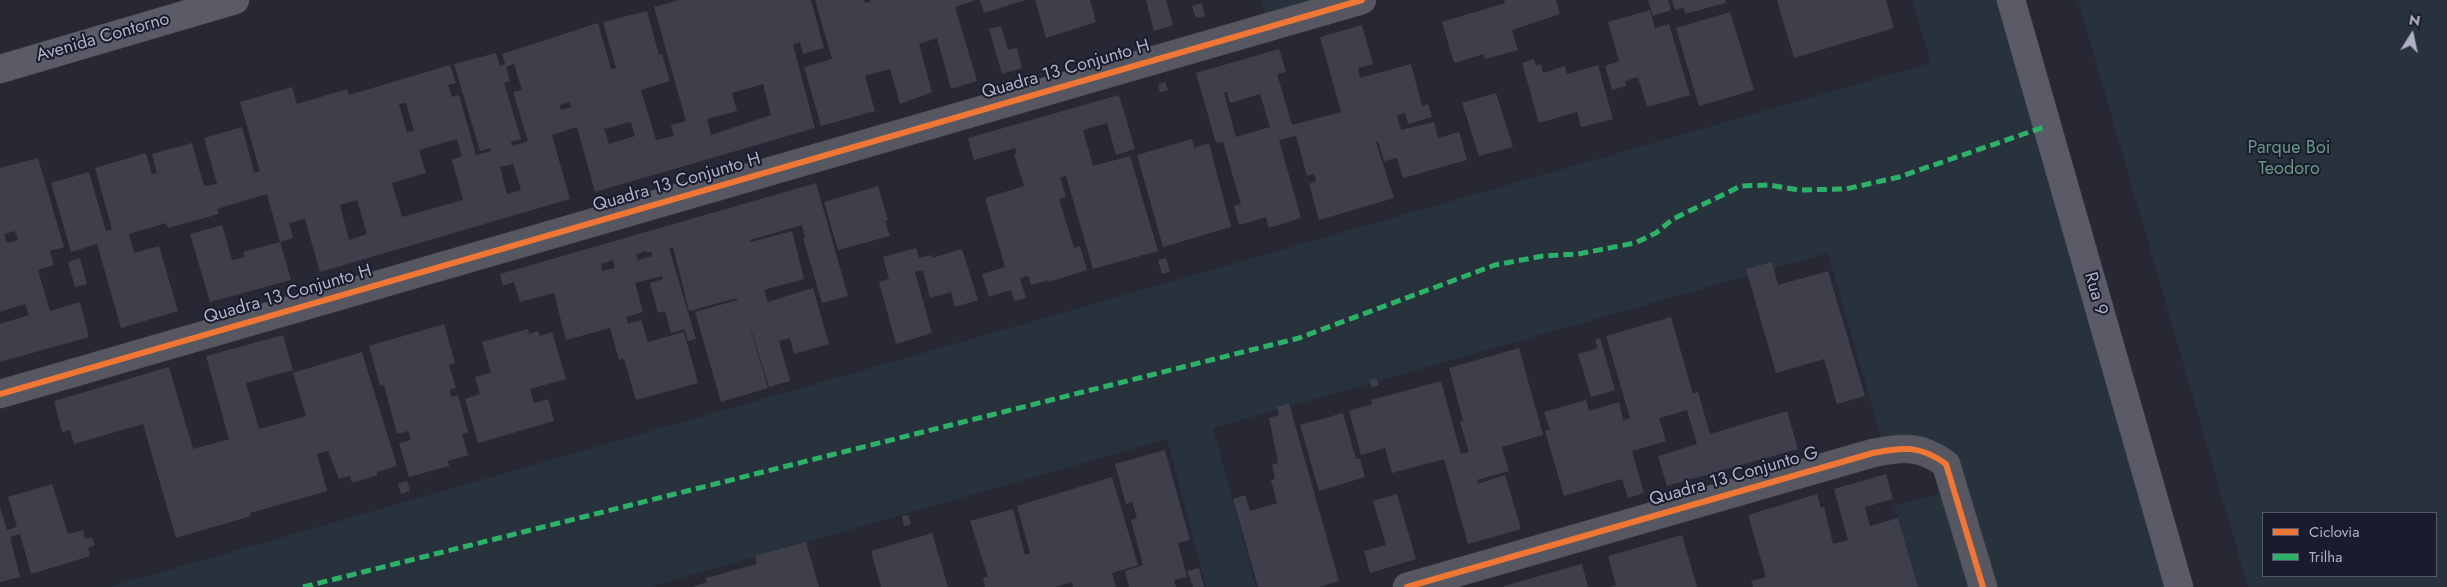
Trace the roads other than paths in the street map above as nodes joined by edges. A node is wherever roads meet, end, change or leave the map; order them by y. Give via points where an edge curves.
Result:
1 (235, 0) edge
2 (1362, 0) edge
3 (2011, 0) edge
4 (0, 68) edge
5 (0, 394) edge
6 (1407, 587) edge
7 (1983, 587) edge
8 (2179, 587) edge

1 - 4 street, Avenida Contorno
2 - 5 street, Quadra 13 Conjunto H
3 - 8 street, Rua 9
6 - 7 street, Quadra 13 Conjunto G via 1873,453 1915,449 1932,454 1946,464

